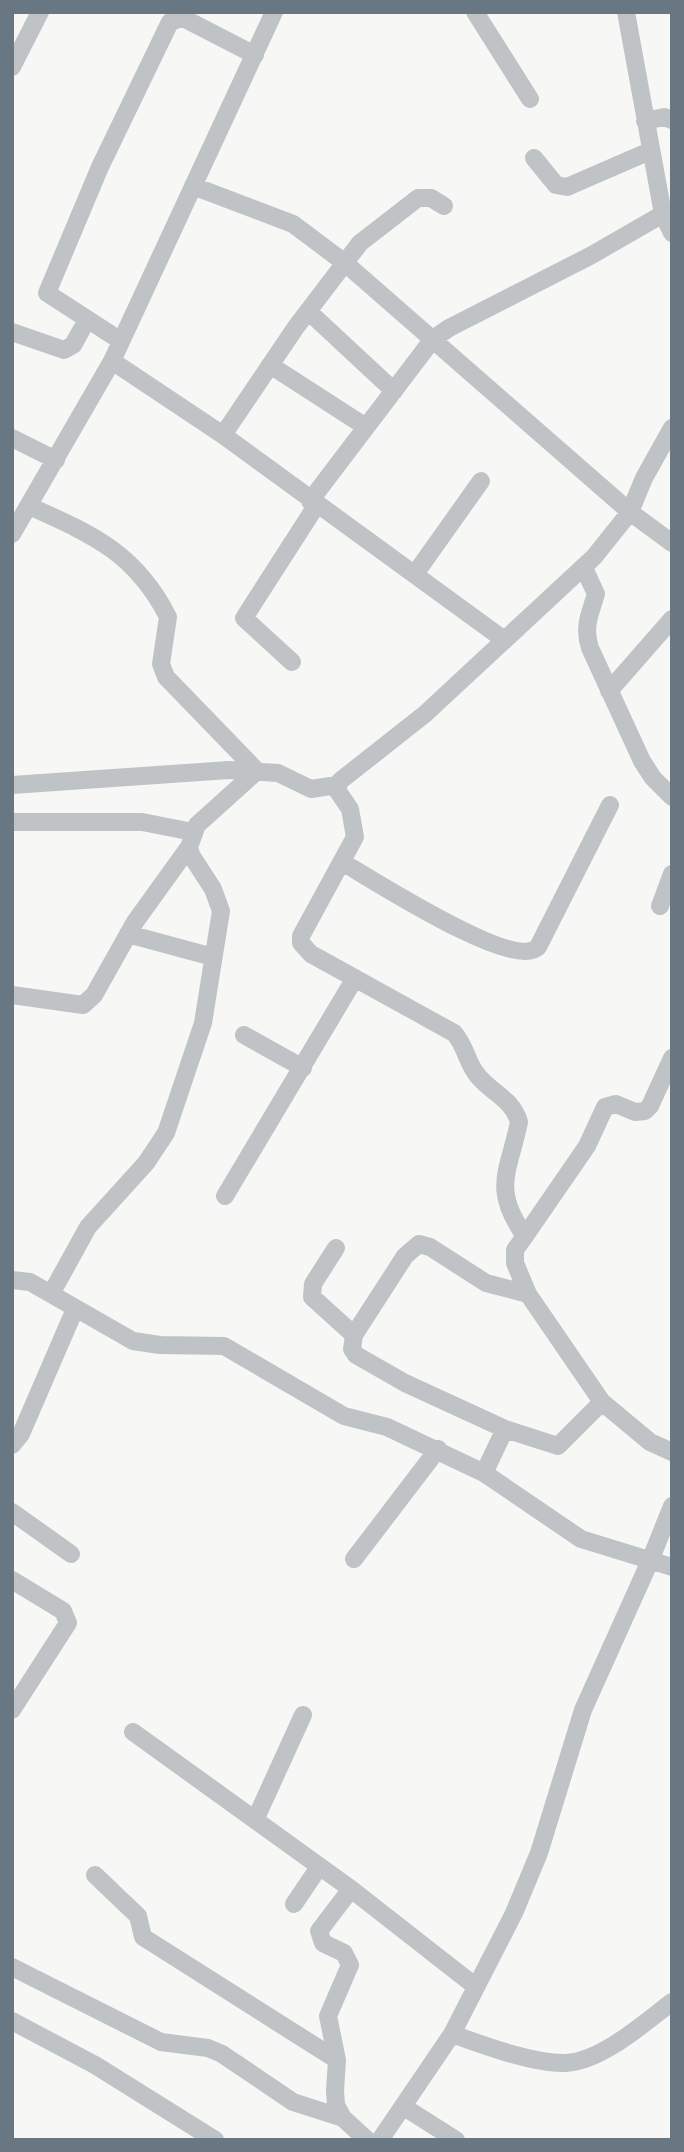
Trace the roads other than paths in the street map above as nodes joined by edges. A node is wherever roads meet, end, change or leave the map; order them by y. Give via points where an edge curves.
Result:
1 (40, 12) edge
2 (274, 12) edge
3 (475, 12) edge
4 (626, 12) edge
5 (255, 55) junction
6 (12, 67) edge
7 (530, 99) dead end
8 (672, 120) edge
9 (645, 121) junction
10 (650, 151) junction
11 (534, 158) dead end
12 (193, 186) junction
13 (444, 206) dead end
14 (663, 214) junction
15 (672, 233) edge
16 (345, 263) junction
17 (308, 312) junction
18 (87, 320) junction
19 (12, 332) edge
20 (433, 339) junction
21 (121, 341) junction
22 (112, 361) junction
23 (270, 365) junction
24 (394, 391) junction
25 (366, 427) junction
26 (672, 428) edge
27 (223, 436) junction
28 (12, 438) edge
29 (56, 460) junction
30 (481, 481) dead end
31 (313, 503) junction
32 (29, 506) junction
33 (630, 512) junction
34 (12, 534) edge
35 (672, 543) edge
36 (584, 568) junction
37 (415, 574) junction
38 (672, 619) edge
39 (503, 639) junction
40 (292, 662) dead end
41 (609, 691) junction
42 (257, 771) junction
43 (12, 785) edge
44 (337, 785) junction
45 (672, 797) edge
46 (610, 806) dead end
47 (12, 822) edge
48 (191, 840) junction
49 (342, 862) junction
50 (672, 874) edge
51 (660, 906) dead end
52 (128, 934) junction
53 (213, 957) junction
54 (355, 978) junction
55 (12, 995) edge
56 (244, 1035) dead end
57 (672, 1058) edge
58 (303, 1068) junction
59 (225, 1196) dead end
60 (524, 1236) junction
61 (336, 1248) dead end
62 (12, 1280) edge
63 (51, 1294) junction
64 (528, 1294) junction
65 (75, 1309) junction
66 (354, 1335) junction
67 (602, 1402) junction
68 (505, 1429) junction
69 (15, 1434) edge
70 (438, 1449) junction
71 (672, 1452) edge
72 (484, 1473) junction
73 (672, 1506) edge
74 (12, 1512) edge
75 (71, 1554) dead end
76 (354, 1559) dead end
77 (650, 1562) junction
78 (672, 1567) edge
79 (12, 1580) edge
80 (12, 1710) edge
81 (303, 1715) dead end
82 (133, 1732) dead end
83 (256, 1818) junction
84 (319, 1867) junction
85 (95, 1875) dead end
86 (351, 1889) junction
87 (294, 1904) dead end
88 (12, 1967) edge
89 (475, 1986) junction
90 (672, 2002) edge
91 (12, 2021) edge
92 (452, 2034) junction
93 (337, 2060) junction
94 (404, 2107) junction
95 (343, 2118) junction
96 (215, 2140) edge
97 (367, 2140) edge
98 (380, 2140) edge
99 (456, 2140) edge

1 - 6 street
2 - 5 street
3 - 7 street
4 - 9 street
5 - 12 street
5 - 18 street via 187,20 170,22 47,289 48,297
8 - 9 street
9 - 10 street
10 - 11 street via 567,187 556,185
10 - 14 street
12 - 16 street via 287,221
12 - 21 street
13 - 16 street via 431,198 418,198 360,243
14 - 15 street
14 - 20 street
16 - 17 street
16 - 20 street
17 - 23 street
17 - 24 street
18 - 19 street via 73,345 64,350
18 - 21 street
20 - 24 street
20 - 33 street
21 - 22 street
22 - 27 street
22 - 29 street
23 - 25 street
23 - 27 street
24 - 25 street
25 - 31 street
26 - 33 street
27 - 31 street
28 - 29 street
29 - 32 street
30 - 37 street
31 - 37 street
31 - 40 street via 244,618
32 - 34 street
32 - 42 street via 100,539 148,585 168,617 161,664 166,677
33 - 35 street
33 - 36 street
36 - 39 street
36 - 41 street via 596,594 585,634
37 - 39 street
38 - 41 street
39 - 44 street via 425,714
41 - 45 street via 642,761
42 - 43 street
42 - 44 street via 278,773 311,789
42 - 48 street via 197,825
44 - 49 street via 355,824 353,845
46 - 49 street via 538,947 531,952 484,940
47 - 48 street via 142,822
48 - 52 street
48 - 53 street via 194,862 220,903
49 - 54 street via 304,927 301,943 311,954
50 - 51 street
52 - 53 street
52 - 55 street via 94,995 83,1005
53 - 63 street via 203,1023 166,1133 146,1163 88,1227
54 - 58 street
54 - 60 street via 454,1033 474,1071 516,1111 519,1122 503,1187 512,1218
56 - 58 street
57 - 60 street via 645,1111 616,1104 605,1107 587,1146
58 - 59 street
60 - 64 street via 515,1250 515,1263
61 - 66 street via 311,1293
62 - 63 street via 30,1282
63 - 65 street
64 - 66 street via 486,1283 419,1244 405,1256
64 - 67 street
65 - 69 street
65 - 70 street via 133,1341 223,1346 344,1416 387,1427
66 - 68 street via 352,1349 371,1364
67 - 68 street via 558,1446
67 - 71 street via 650,1442
68 - 72 street
70 - 72 street
70 - 76 street
72 - 77 street via 581,1539
73 - 77 street
74 - 75 street
77 - 78 street
77 - 89 street via 583,1710 539,1853
79 - 80 street via 63,1611 68,1623
81 - 83 street
82 - 83 street
83 - 84 street
84 - 86 street
84 - 87 street
85 - 93 street via 138,1916 143,1937
86 - 89 street
86 - 93 street via 319,1931 323,1943 344,1953 350,1965 328,2016
88 - 95 street via 161,2042 222,2054 293,2102
89 - 92 street
90 - 92 street via 619,2041 566,2063
91 - 96 street via 95,2064
92 - 94 street
93 - 95 street via 336,2105
94 - 98 street
94 - 99 street
95 - 97 street

